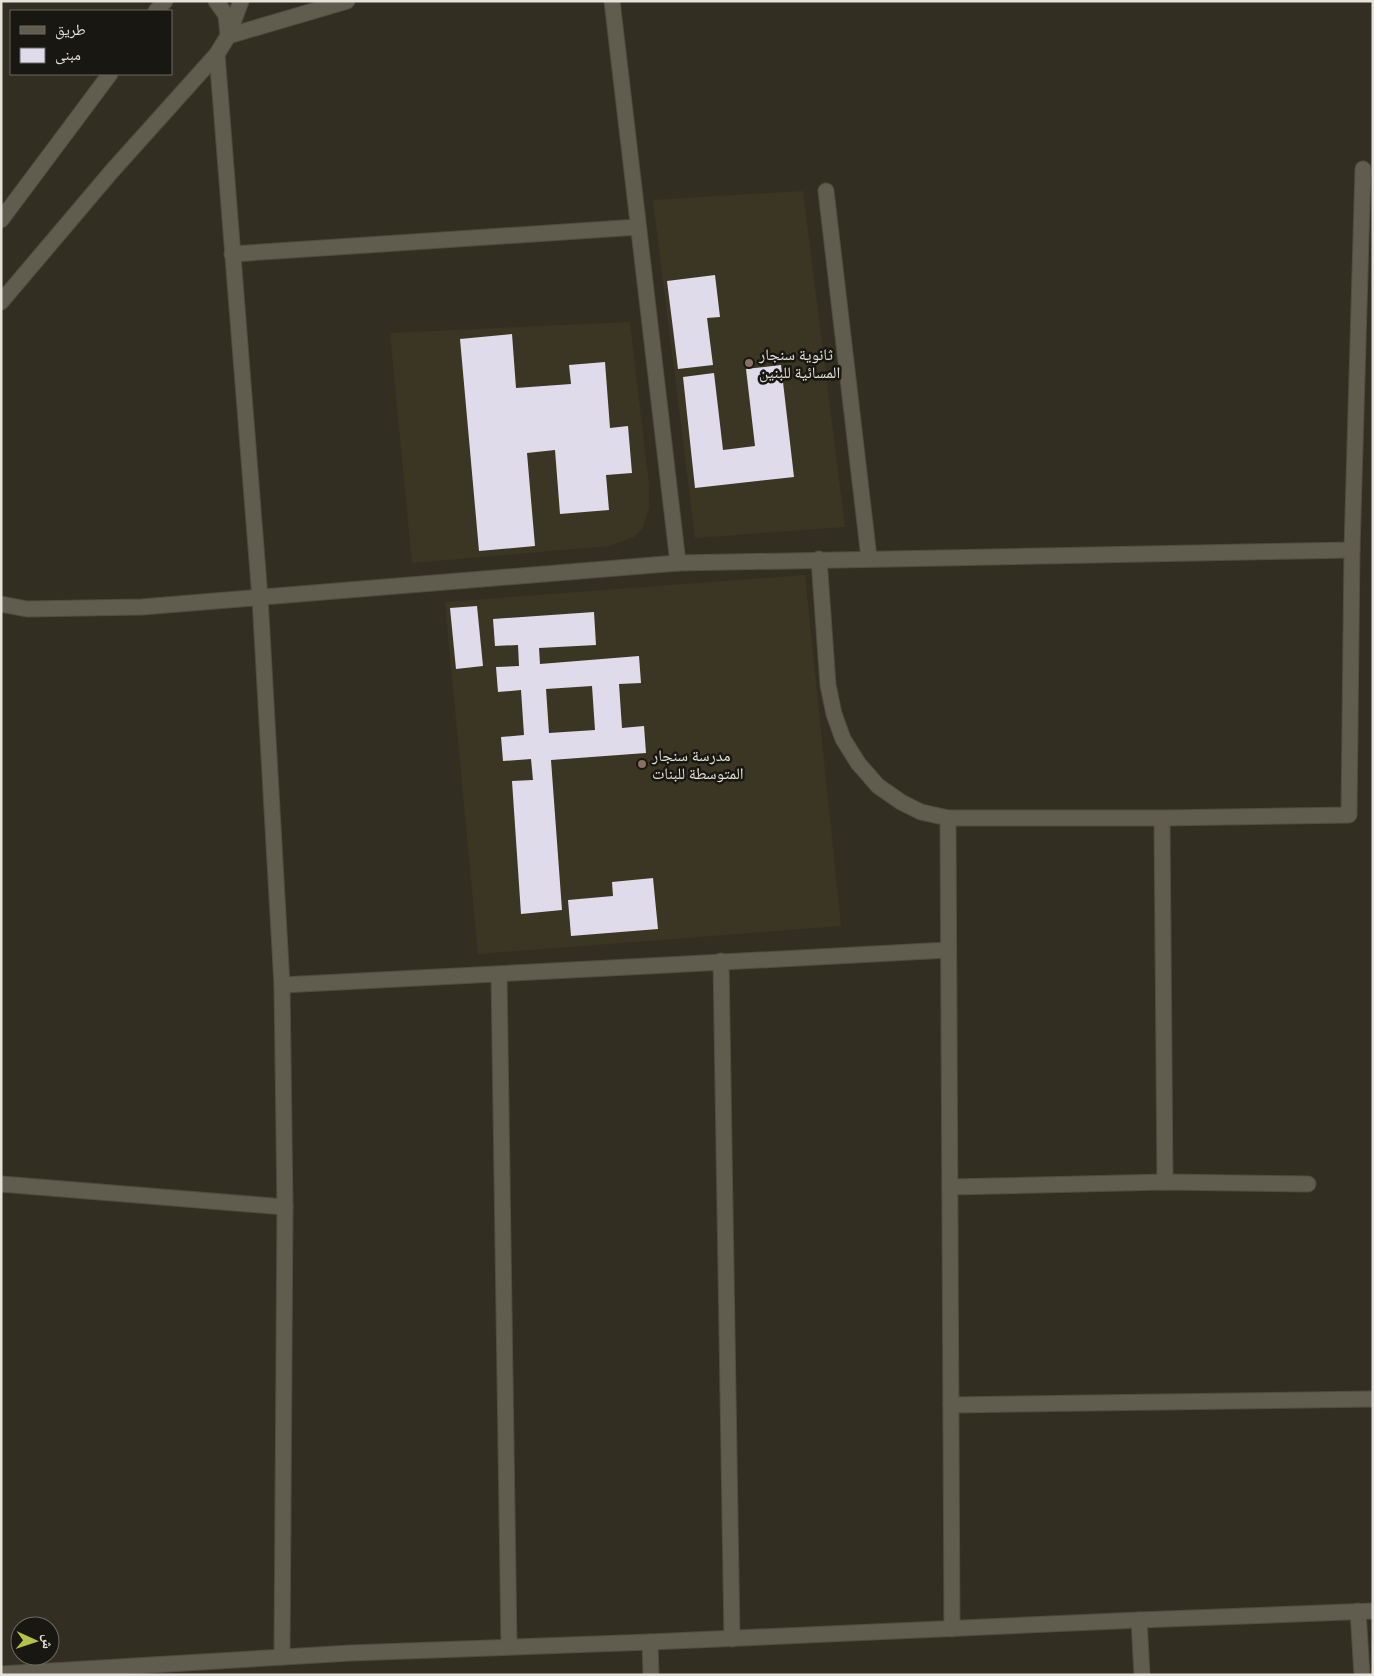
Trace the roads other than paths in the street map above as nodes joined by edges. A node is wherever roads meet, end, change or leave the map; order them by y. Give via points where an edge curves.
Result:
1 (216, 1) edge
2 (241, 1) edge
3 (346, 1) edge
4 (612, 1) edge
5 (228, 36) junction
6 (217, 54) junction
7 (109, 75) edge
8 (1363, 169) dead end
9 (826, 192) dead end
10 (1, 220) edge
11 (638, 227) junction
12 (232, 254) junction
13 (1, 302) edge
14 (1352, 550) junction
15 (869, 558) junction
16 (820, 559) junction
17 (678, 563) junction
18 (260, 598) junction
19 (1, 604) edge
20 (948, 818) junction
21 (1162, 818) junction
22 (948, 950) junction
23 (721, 961) junction
24 (499, 975) junction
25 (282, 985) junction
26 (1165, 1182) junction
27 (1, 1184) edge
28 (1308, 1184) dead end
29 (950, 1187) junction
30 (285, 1207) junction
31 (1373, 1399) edge
32 (951, 1405) junction
33 (1365, 1611) edge
34 (1139, 1620) junction
35 (952, 1629) junction
36 (732, 1638) junction
37 (650, 1642) junction
38 (509, 1646) junction
39 (282, 1657) junction
40 (1, 1674) edge
41 (652, 1675) edge
42 (1142, 1675) edge
43 (1362, 1675) edge

1 - 5 street via 226,15
2 - 5 street
3 - 5 street
4 - 11 street
5 - 6 street
6 - 12 street
6 - 13 street
7 - 10 street
8 - 14 street
9 - 15 street
11 - 12 street
11 - 17 street
12 - 18 street
14 - 15 street
14 - 21 street via 1349,815
15 - 16 street
16 - 17 street
16 - 20 street via 828,685 843,739 878,786 921,812
17 - 18 street
18 - 19 street via 142,607 27,608
18 - 25 street
20 - 21 street
20 - 22 street
21 - 26 street
22 - 23 street
22 - 29 street
23 - 24 street
23 - 36 street
24 - 25 street
24 - 38 street
25 - 30 street
26 - 28 street
26 - 29 street
27 - 30 street
29 - 32 street
30 - 39 street
31 - 32 street
32 - 35 street
33 - 34 street
33 - 43 street
34 - 35 street
34 - 42 street
35 - 36 street
36 - 37 street
37 - 38 street
37 - 41 street
38 - 39 street
39 - 40 street

